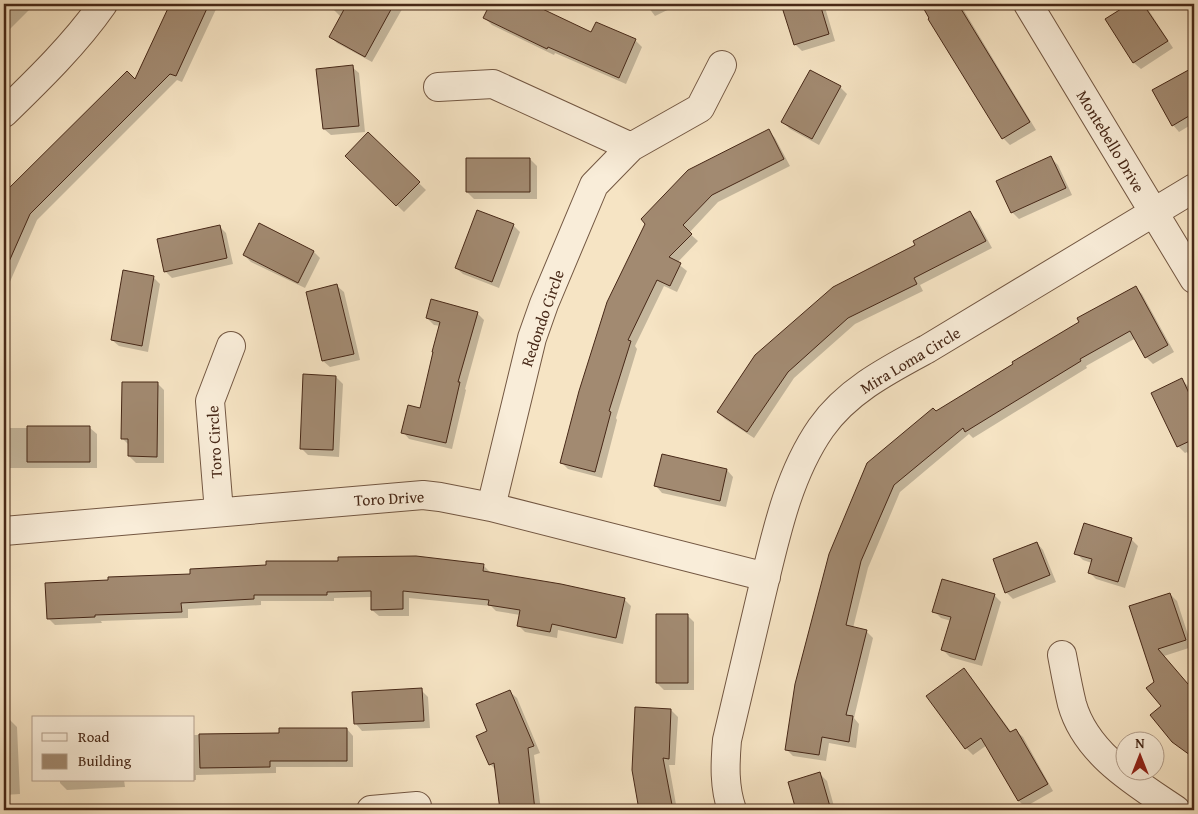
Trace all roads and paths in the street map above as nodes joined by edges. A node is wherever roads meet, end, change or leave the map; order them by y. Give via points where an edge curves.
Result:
1 (103, 4) edge
2 (1028, 4) edge
3 (722, 65) dead end
4 (438, 87) dead end
5 (4, 113) edge
6 (631, 147) junction
7 (1194, 188) edge
8 (1154, 214) junction
9 (1194, 279) edge
10 (231, 346) dead end
11 (491, 508) junction
12 (219, 512) junction
13 (4, 531) edge
14 (766, 577) junction
15 (1062, 655) dead end
16 (417, 806) dead end
17 (371, 810) edge
18 (732, 810) edge
19 (1176, 810) edge

1 - 5 street via 31,87
2 - 8 street, Montebello Drive
3 - 6 street, Redondo Circle via 700,108
4 - 6 street via 493,84
6 - 11 street, Redondo Circle via 594,185 544,304 532,338
7 - 8 street, Mira Loma Circle
8 - 9 street, Montebello Drive
8 - 14 street, Mira Loma Circle via 882,373 848,398 822,428 804,458 786,500
10 - 12 street, Toro Circle via 210,401
11 - 12 street, Toro Drive via 423,495
11 - 14 street, Toro Drive
12 - 13 street, Toro Drive
14 - 18 street, Mira Loma Circle via 727,740 724,768
15 - 19 street via 1072,706 1083,730 1121,772
16 - 17 street

